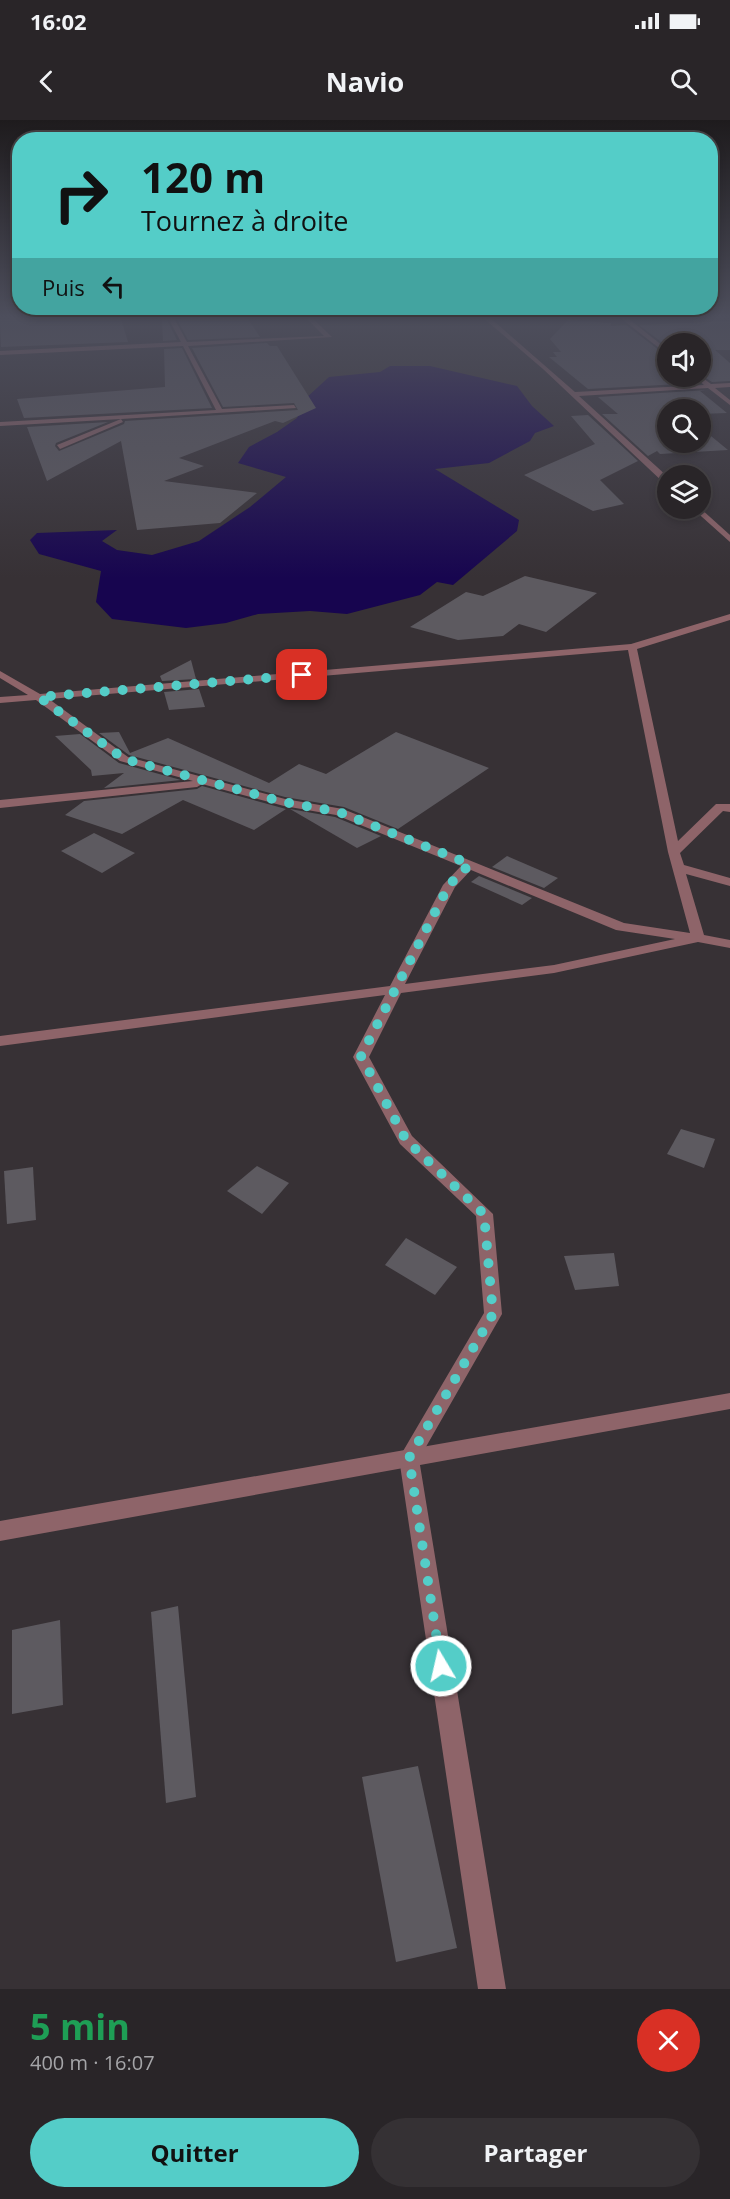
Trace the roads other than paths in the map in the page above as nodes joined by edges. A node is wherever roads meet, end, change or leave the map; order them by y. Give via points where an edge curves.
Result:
1 (216, 403) edge
2 (584, 403) edge
3 (294, 407) dead end
4 (220, 411) junction
5 (131, 416) junction
6 (0, 424) edge
7 (60, 447) dead end
8 (657, 472) edge
9 (708, 519) edge
10 (730, 540) edge
11 (730, 617) edge
12 (632, 647) junction
13 (0, 674) edge
14 (39, 697) junction
15 (0, 700) edge
16 (206, 783) junction
17 (0, 804) edge
18 (730, 807) edge
19 (674, 852) junction
20 (470, 864) junction
21 (680, 868) junction
22 (730, 882) edge
23 (698, 938) junction
24 (730, 944) edge
25 (396, 989) junction
26 (0, 1041) edge
27 (730, 1401) edge
28 (409, 1458) junction
29 (0, 1531) edge
30 (492, 1989) edge

1 - 4 street
2 - 8 street
3 - 4 street
4 - 5 street
5 - 6 street
5 - 7 street
9 - 10 street
11 - 12 street
12 - 14 street
12 - 19 street
13 - 14 street
14 - 15 street
14 - 16 street via 124,759
16 - 17 street
16 - 20 street via 339,812
18 - 19 street via 720,807
19 - 21 street
20 - 23 street via 621,927
20 - 25 street via 449,885
21 - 22 street
21 - 23 street
23 - 24 street
23 - 25 street via 554,969
25 - 26 street
25 - 28 street via 361,1056 406,1140 484,1214 493,1314
27 - 28 street
28 - 29 street
28 - 30 street

